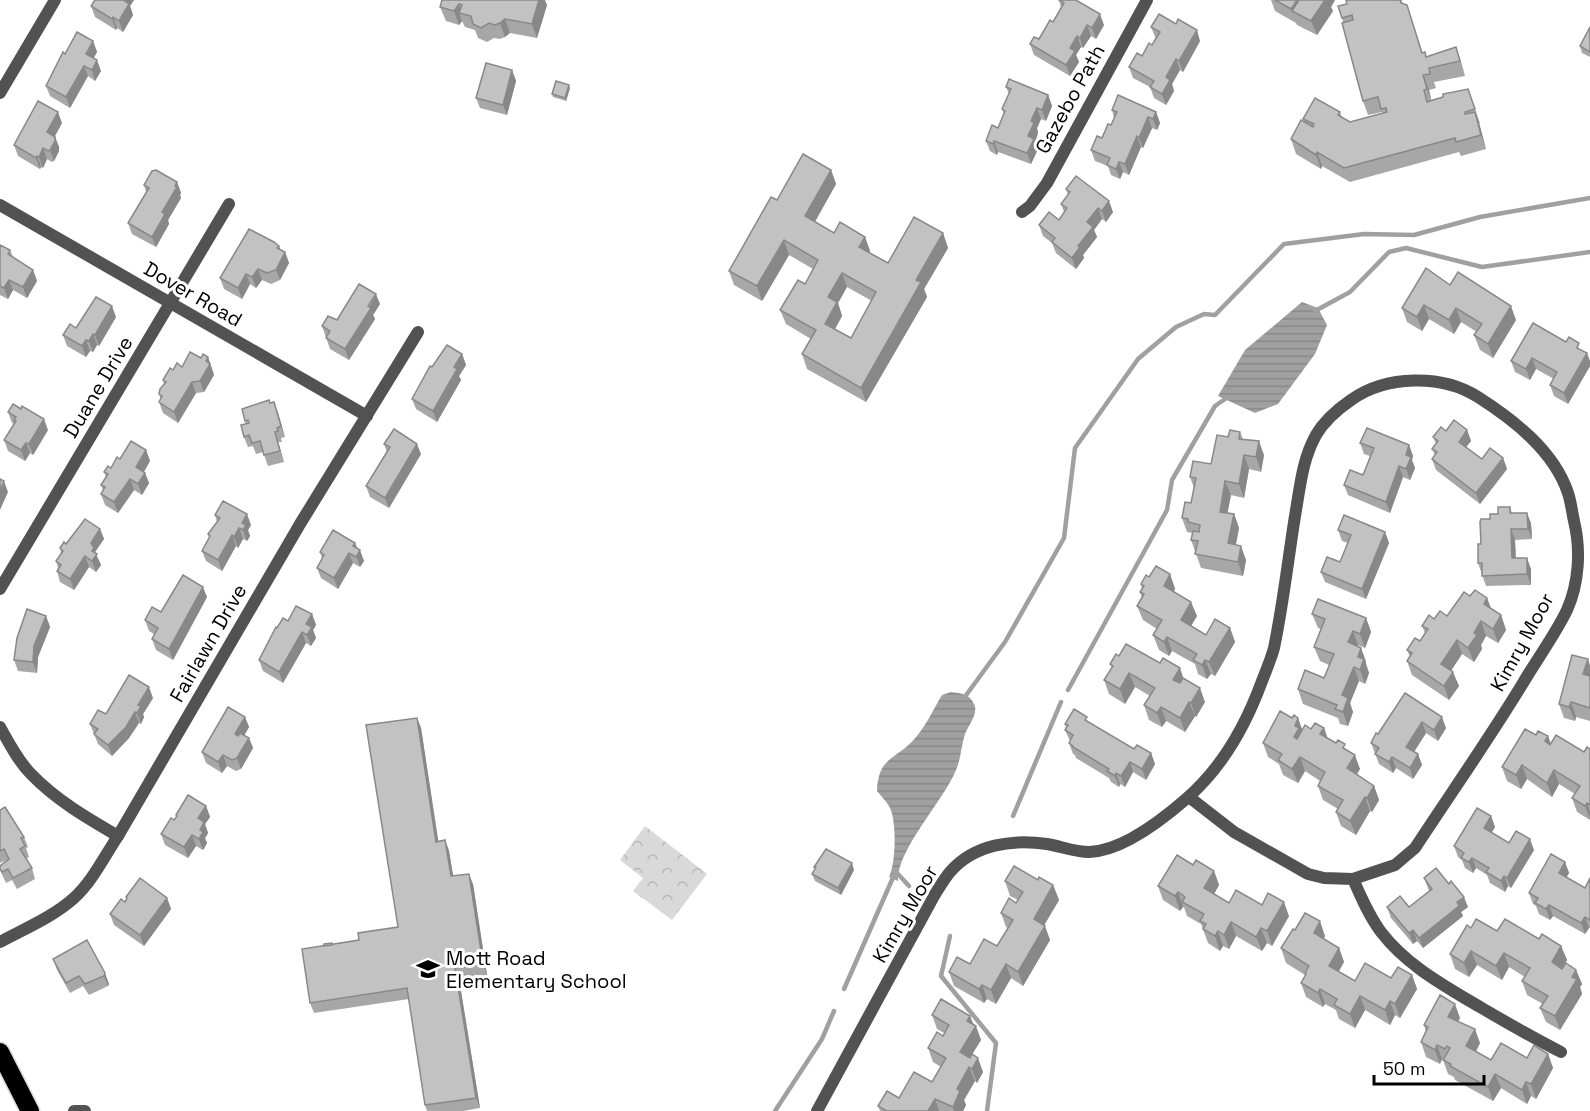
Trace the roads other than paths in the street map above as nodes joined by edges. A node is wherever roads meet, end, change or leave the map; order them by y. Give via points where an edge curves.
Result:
1 (55, 0) edge
2 (1147, 0) edge
3 (0, 93) edge
4 (229, 204) dead end
5 (0, 205) edge
6 (1022, 212) dead end
7 (170, 303) junction
8 (418, 332) dead end
9 (367, 416) junction
10 (0, 590) edge
11 (0, 728) edge
12 (1189, 797) junction
13 (117, 836) junction
14 (1353, 879) junction
15 (0, 942) edge
16 (0, 1052) edge
17 (1561, 1052) dead end
18 (30, 1111) edge
19 (74, 1111) edge
20 (85, 1111) edge
21 (817, 1111) edge

1 - 3 street
2 - 6 street, Gazebo Path via 1047,183
4 - 7 street, Duane Drive
5 - 7 street, Dover Road
7 - 9 street, Dover Road
7 - 10 street, Duane Drive
8 - 9 street, Fairlawn Drive
9 - 13 street, Fairlawn Drive
11 - 13 street via 30,773 64,802
12 - 14 street, Kimry Moor via 1234,832 1308,874
12 - 14 street, Kimry Moor via 1230,747 1251,710 1273,652 1304,464 1317,433 1354,397 1395,382 1441,383 1472,393 1500,411 1536,444 1560,475 1568,494 1579,553 1568,609 1415,848 1395,865
12 - 21 street, Kimry Moor via 1152,825 1116,845 1089,852 1011,842 980,850 951,871
13 - 15 street, Fairlawn Drive via 74,898
14 - 17 street via 1380,931 1402,956 1522,1032
16 - 18 highway
19 - 20 street

